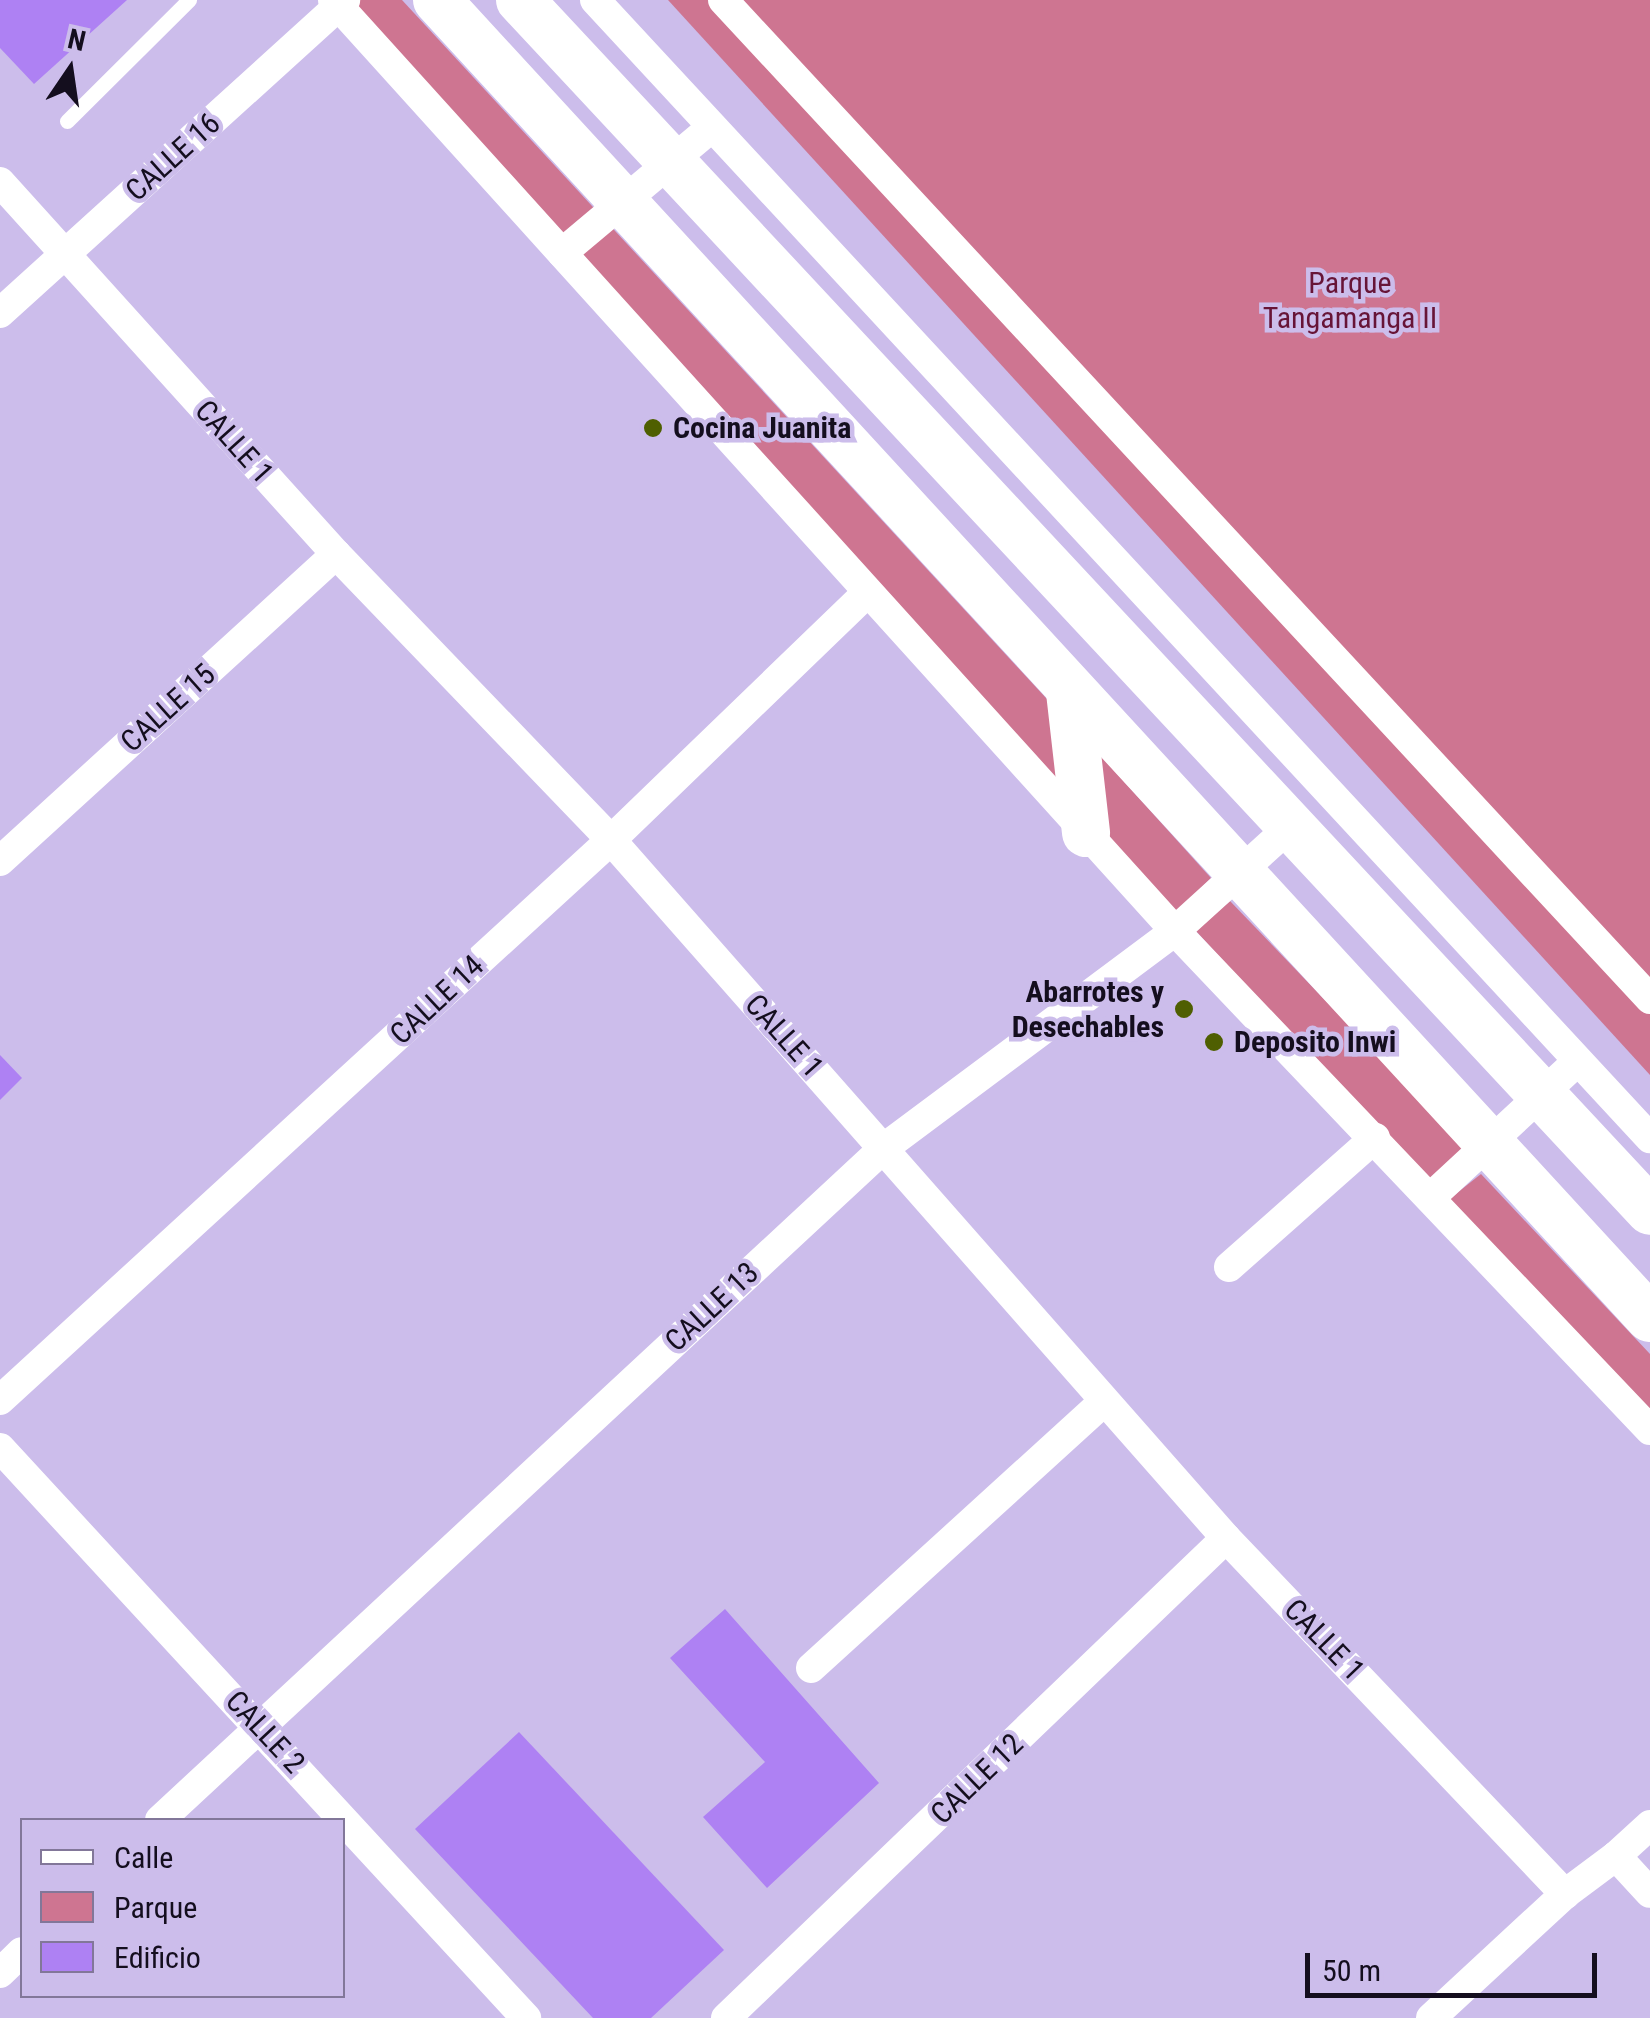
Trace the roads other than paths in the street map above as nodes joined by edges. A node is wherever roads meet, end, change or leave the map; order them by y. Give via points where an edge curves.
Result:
1 (189, 0) edge
2 (436, 0) edge
3 (520, 0) edge
4 (595, 0) edge
5 (722, 0) edge
6 (339, 2) edge
7 (68, 121) dead end
8 (712, 127) junction
9 (672, 162) junction
10 (0, 182) edge
11 (622, 206) junction
12 (562, 253) junction
13 (64, 255) junction
14 (0, 313) edge
15 (336, 554) junction
16 (867, 592) junction
17 (1070, 692) junction
18 (1291, 826) junction
19 (1086, 834) junction
20 (611, 840) junction
21 (0, 862) edge
22 (1238, 874) junction
23 (1175, 931) junction
24 (1650, 1000) edge
25 (1578, 1061) junction
26 (1542, 1094) junction
27 (1375, 1138) junction
28 (1650, 1138) edge
29 (1489, 1144) junction
30 (884, 1148) junction
31 (1431, 1196) junction
32 (1650, 1211) edge
33 (1228, 1266) dead end
34 (1650, 1318) edge
35 (0, 1400) edge
36 (1103, 1402) junction
37 (1650, 1430) edge
38 (0, 1448) edge
39 (1226, 1538) junction
40 (811, 1668) dead end
41 (259, 1726) junction
42 (162, 1818) edge
43 (343, 1818) edge
44 (345, 1820) edge
45 (1650, 1825) edge
46 (1616, 1856) junction
47 (1650, 1893) edge
48 (1565, 1894) junction
49 (20, 1954) edge
50 (0, 1973) edge
51 (526, 2018) edge
52 (726, 2018) edge
53 (1431, 2018) edge

1 - 7 lane
2 - 11 main road
3 - 9 main road
4 - 8 street
5 - 24 street
6 - 12 street
6 - 13 street, CALLE 16
8 - 9 street
8 - 25 street
9 - 11 street
9 - 18 main road
10 - 13 street, CALLE 1
11 - 12 street
11 - 17 main road
12 - 16 street
13 - 14 street, CALLE 16
13 - 15 street, CALLE 1
15 - 20 street, CALLE 1
15 - 21 street, CALLE 15
16 - 19 street
16 - 20 street, CALLE 14
17 - 19 main road
17 - 22 main road
18 - 22 street, CALLE 13
18 - 26 main road
19 - 23 street
20 - 30 street, CALLE 1
20 - 35 street, CALLE 14
22 - 23 street, CALLE 13
22 - 29 main road
23 - 27 street
23 - 30 street, CALLE 13
25 - 26 street
25 - 28 street
26 - 29 street
26 - 32 main road
27 - 31 street
27 - 33 street
29 - 31 street
29 - 34 main road
30 - 36 street, CALLE 1
30 - 41 street, CALLE 13
31 - 37 street
36 - 39 street, CALLE 1
36 - 40 street
38 - 41 street, CALLE 2
39 - 48 street, CALLE 1
39 - 52 street, CALLE 12
41 - 42 street, CALLE 13
41 - 43 street, CALLE 2
44 - 51 street, CALLE 2
45 - 46 street
46 - 47 street
46 - 48 street
48 - 53 street
49 - 50 street

